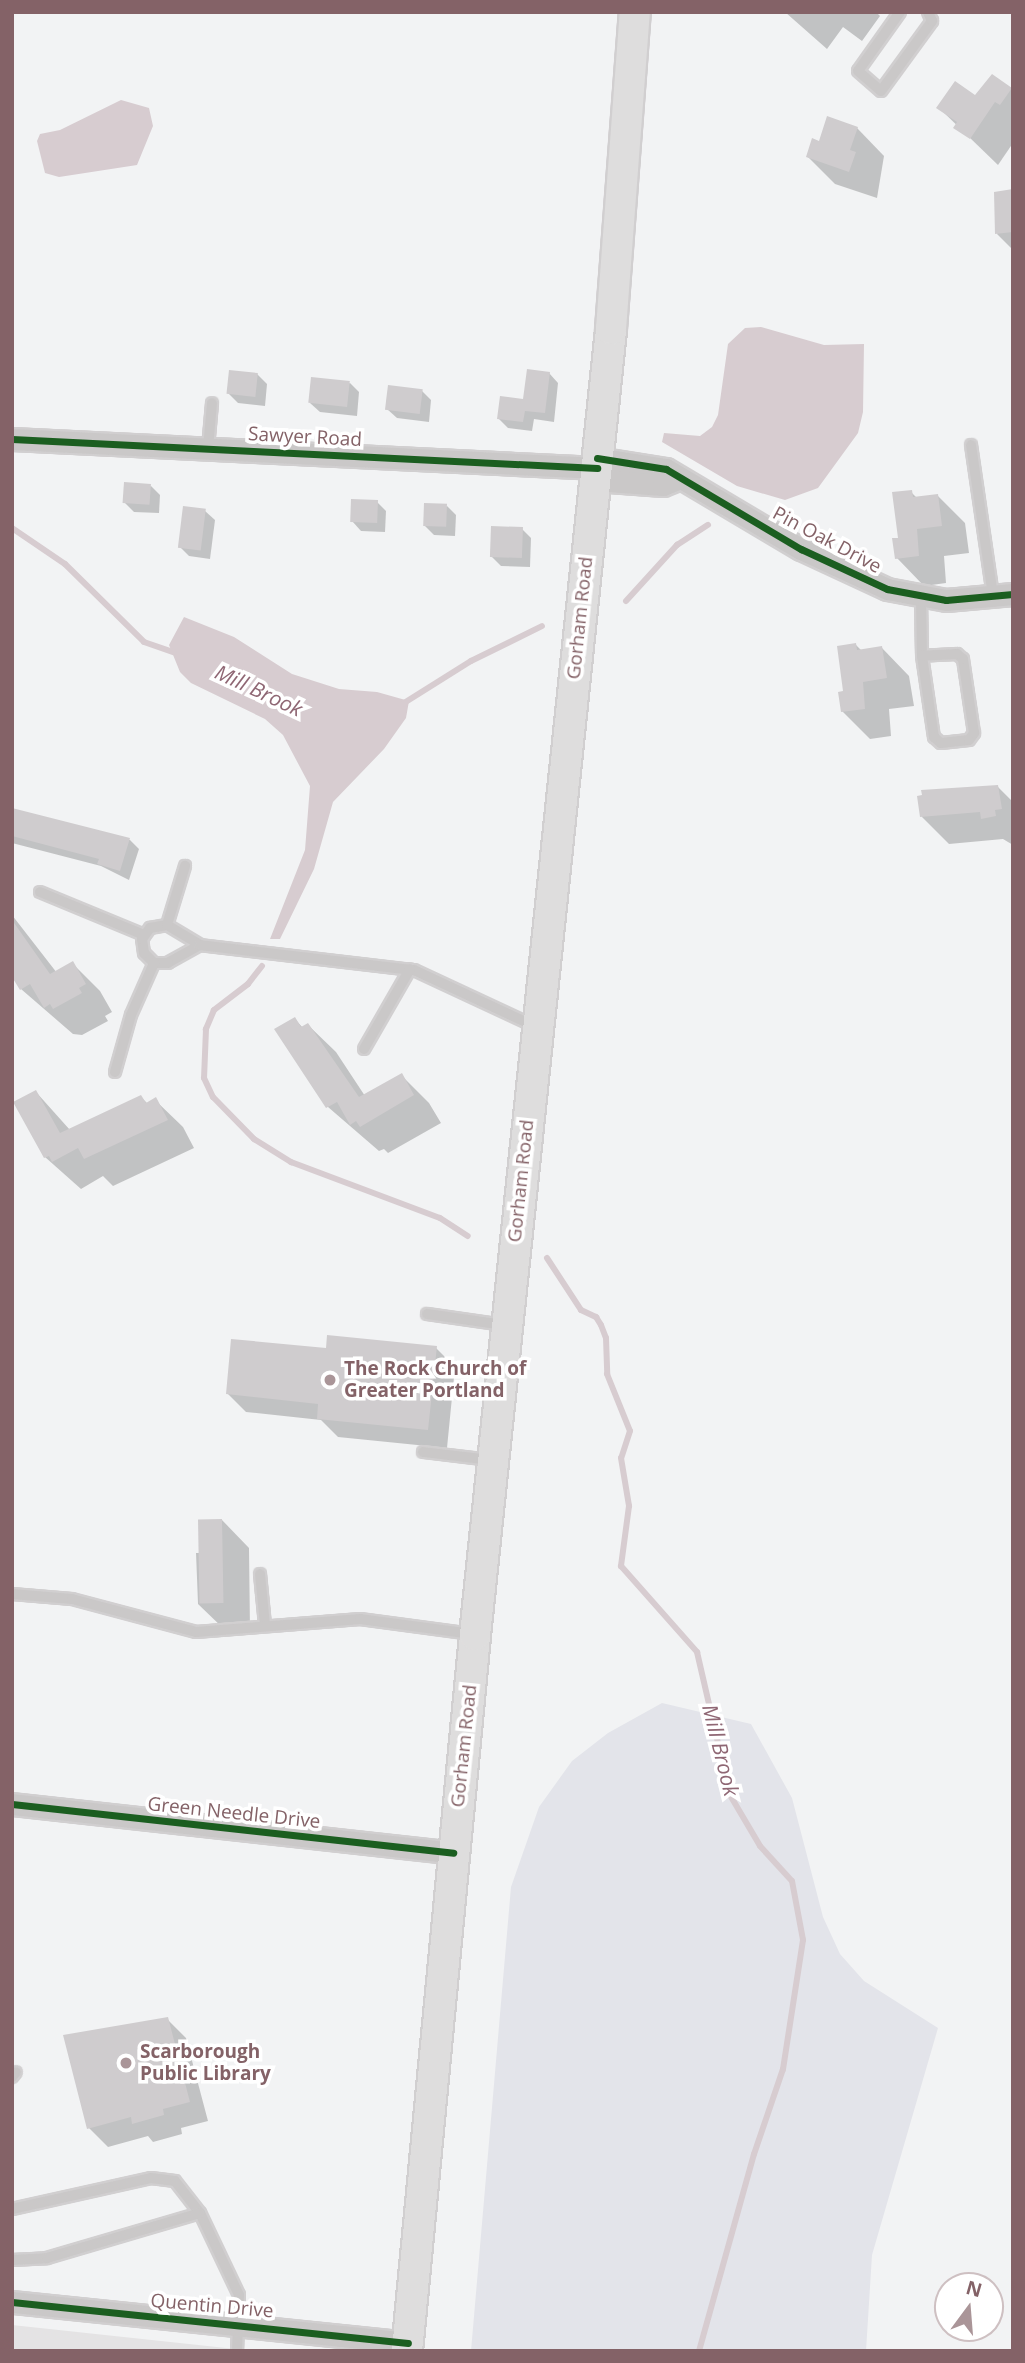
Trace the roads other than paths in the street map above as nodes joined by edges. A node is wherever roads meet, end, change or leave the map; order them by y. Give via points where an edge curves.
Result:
1 (635, 12) edge
2 (900, 12) edge
3 (928, 12) edge
4 (212, 402) dead end
5 (12, 439) edge
6 (971, 445) dead end
7 (208, 448) junction
8 (596, 469) junction
9 (678, 479) joint
10 (1003, 595) edge
11 (921, 598) junction
12 (922, 656) junction
13 (186, 866) dead end
14 (40, 892) dead end
15 (167, 925) junction
16 (144, 935) junction
17 (200, 946) junction
18 (154, 963) junction
19 (410, 969) junction
20 (536, 1027) junction
21 (364, 1049) dead end
22 (115, 1072) dead end
23 (427, 1314) dead end
24 (506, 1325) junction
25 (423, 1452) dead end
26 (493, 1460) junction
27 (260, 1574) dead end
28 (12, 1594) edge
29 (265, 1626) junction
30 (475, 1635) junction
31 (12, 1804) edge
32 (453, 1853) junction
33 (12, 2209) edge
34 (200, 2213) junction
35 (12, 2260) edge
36 (12, 2302) edge
37 (241, 2325) junction
38 (407, 2347) edge
39 (237, 2351) edge

1 - 8 main road, Gorham Road
2 - 3 lane via 858,71 881,91 932,21
4 - 7 lane
5 - 7 street, Sawyer Road
6 - 10 lane
7 - 8 street, Sawyer Road
8 - 9 street, Sawyer Road via 663,485
8 - 20 main road, Gorham Road
9 - 11 street, Pin Oak Drive via 848,573
10 - 11 street, Pin Oak Drive
11 - 12 lane
12 - 12 lane via 934,737 941,743 969,740 974,733 963,659 957,654
13 - 15 lane
14 - 16 lane
15 - 16 lane via 154,926
15 - 17 lane
16 - 18 lane via 144,953
17 - 18 lane via 169,963
17 - 19 lane
18 - 22 lane via 131,1015
19 - 20 lane via 439,978
19 - 21 lane
20 - 24 main road, Gorham Road
23 - 24 lane
24 - 26 main road, Gorham Road
25 - 26 lane
26 - 30 main road, Gorham Road
27 - 29 lane
28 - 29 lane via 72,1599 179,1631
29 - 30 lane via 360,1619
30 - 32 main road, Gorham Road
31 - 32 street, Green Needle Drive
32 - 38 main road, Gorham Road
33 - 34 lane via 160,2177 181,2185
34 - 35 lane via 47,2258
34 - 37 lane via 239,2295
36 - 37 street, Quentin Drive
37 - 38 street, Quentin Drive
37 - 39 lane

